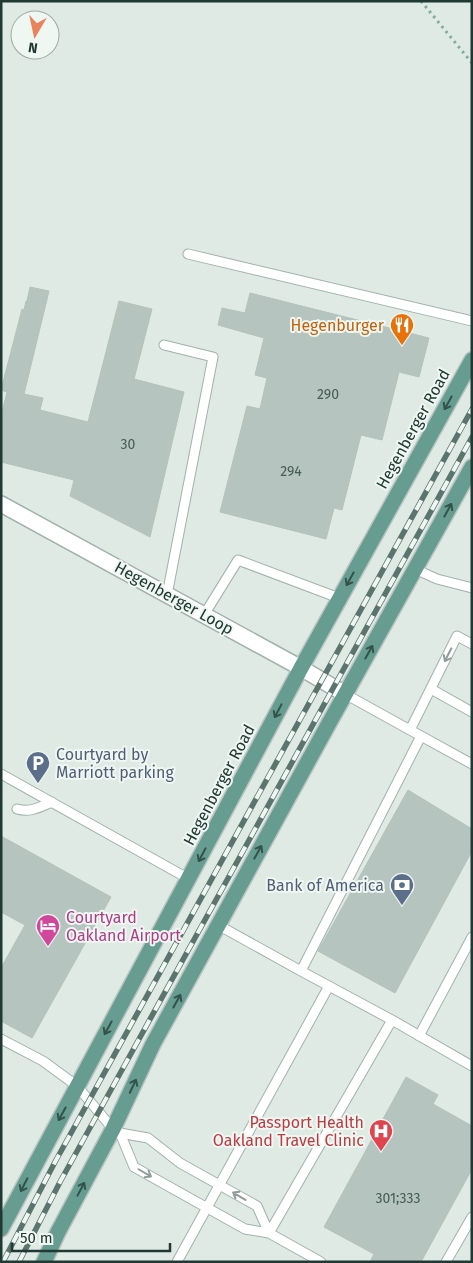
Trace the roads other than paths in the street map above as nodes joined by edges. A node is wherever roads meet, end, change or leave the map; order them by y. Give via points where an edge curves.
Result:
1 (188, 254) dead end
2 (472, 321) edge
3 (164, 345) dead end
4 (472, 360) edge
5 (472, 467) edge
6 (1, 504) edge
7 (415, 569) junction
8 (472, 588) edge
9 (167, 595) junction
10 (339, 598) junction
11 (204, 615) junction
12 (472, 644) edge
13 (301, 668) junction
14 (430, 689) junction
15 (345, 694) junction
16 (472, 712) edge
17 (410, 730) junction
18 (421, 736) junction
19 (472, 764) edge
20 (1, 774) edge
21 (52, 802) junction
22 (17, 809) dead end
23 (189, 879) junction
24 (218, 925) junction
25 (472, 937) edge
26 (301, 971) junction
27 (330, 986) junction
28 (392, 1020) junction
29 (418, 1036) junction
30 (1, 1039) edge
31 (472, 1066) edge
32 (77, 1086) junction
33 (117, 1131) junction
34 (220, 1185) junction
35 (207, 1209) junction
36 (472, 1217) edge
37 (1, 1229) edge
38 (269, 1232) junction
39 (44, 1262) edge
40 (177, 1262) edge
41 (321, 1262) edge
42 (446, 1262) edge

1 - 2 lane
3 - 9 lane via 213,357
4 -> 10 main road, Hegenberger Road
7 -> 5 main road
6 - 9 street, Hegenberger Loop
7 - 8 lane via 437,579
15 -> 7 main road
9 - 11 street, Hegenberger Loop
10 - 11 lane via 238,560
10 - 13 main road, Hegenberger Road
11 - 13 street, Hegenberger Loop
12 -> 14 lane via 457,636
13 - 15 street, Hegenberger Loop
13 -> 23 main road, Hegenberger Road
14 - 16 lane
14 - 17 lane
15 - 17 lane
24 -> 15 main road
17 - 18 lane
18 - 19 lane
18 - 26 lane
20 - 21 lane
21 - 22 lane via 32,810
21 - 23 lane
23 -> 32 main road, Hegenberger Road
24 - 26 lane
33 -> 24 main road via 154,1044
25 - 29 lane
26 - 27 lane
27 - 28 lane
27 - 34 lane
28 - 29 lane
28 - 38 lane
29 - 31 lane
30 - 32 lane via 43,1061
32 - 33 lane
32 -> 37 main road, Hegenberger Road
33 - 34 lane via 148,1138 180,1163
33 -> 35 lane via 134,1167
39 -> 33 main road
34 - 35 lane
38 -> 34 lane via 256,1206
35 - 38 lane via 245,1229
35 - 40 lane
36 - 42 lane
38 - 41 lane

